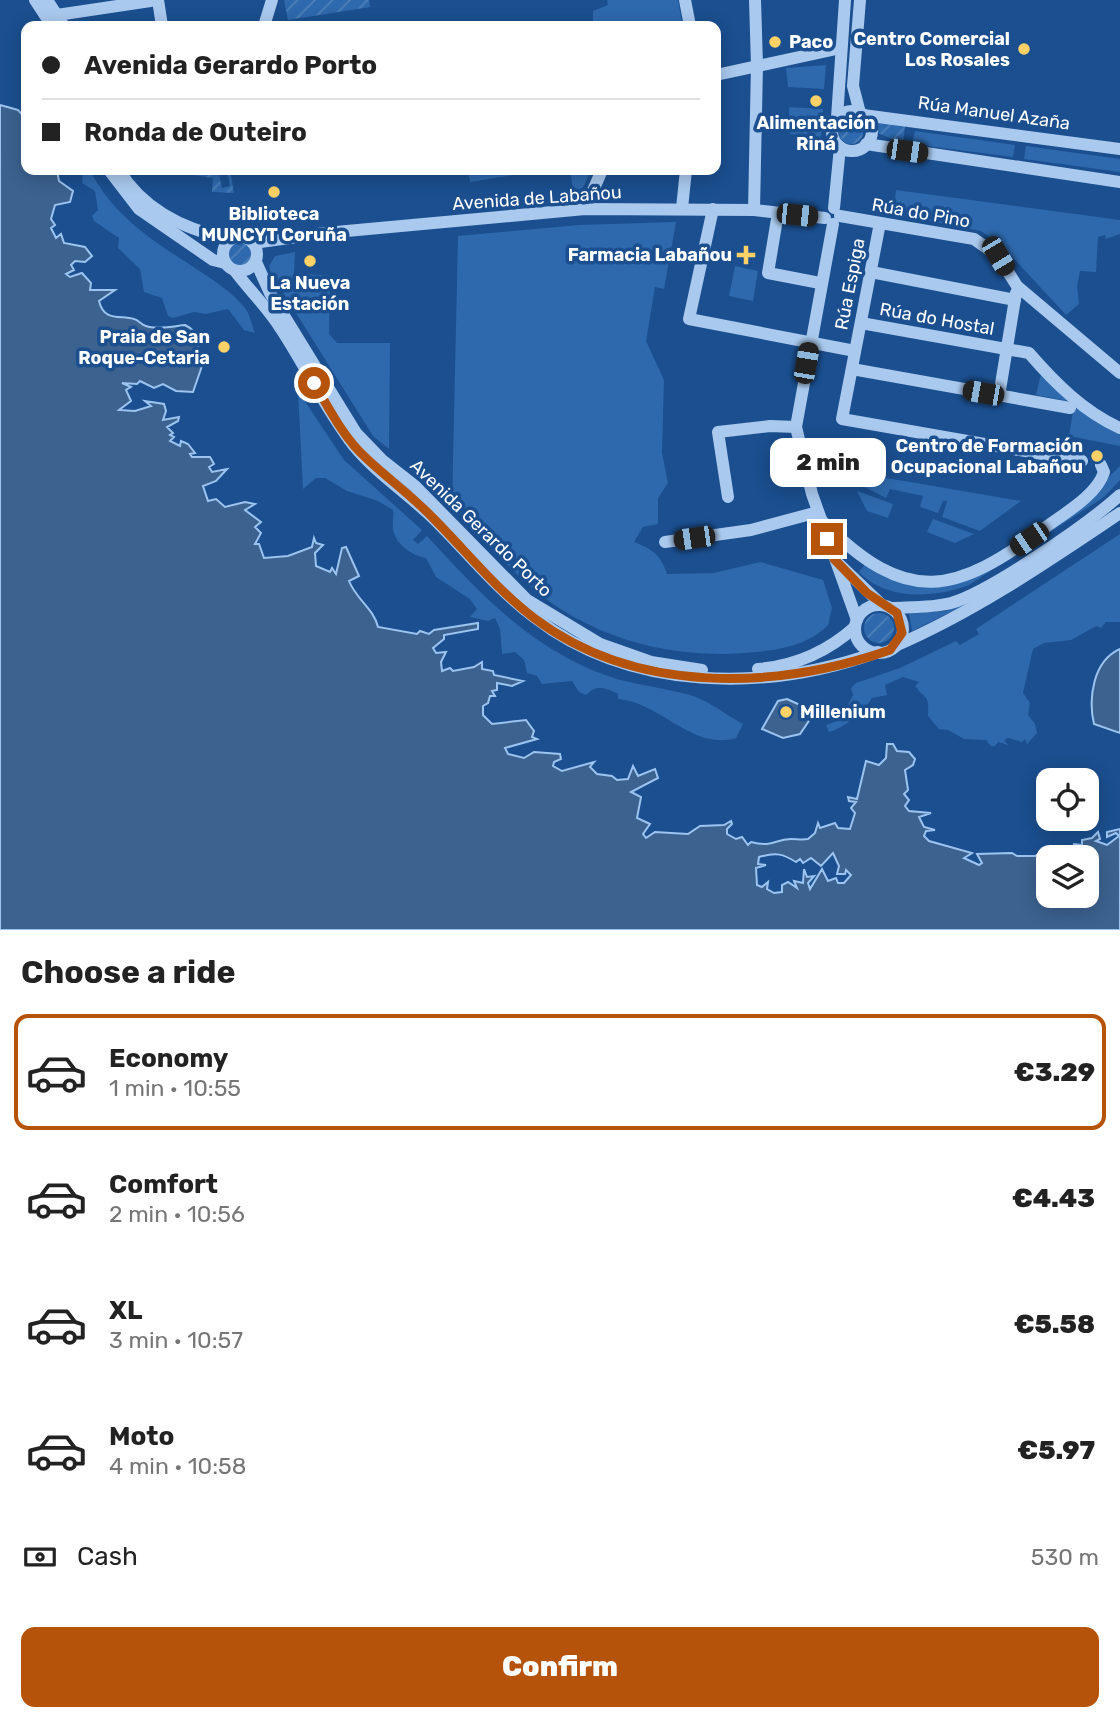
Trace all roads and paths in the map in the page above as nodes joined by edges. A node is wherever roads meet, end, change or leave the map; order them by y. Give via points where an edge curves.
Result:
1 (35, 0) edge
2 (47, 0) edge
3 (158, 0) edge
4 (272, 0) edge
5 (685, 0) edge
6 (755, 0) edge
7 (845, 0) edge
8 (860, 0) edge
9 (57, 21) edge
10 (58, 21) edge
11 (63, 21) edge
12 (161, 21) edge
13 (266, 21) edge
14 (689, 21) edge
15 (841, 48) junction
16 (758, 65) junction
17 (721, 74) edge
18 (862, 114) junction
19 (836, 118) junction
20 (866, 144) junction
21 (841, 147) junction
22 (1120, 149) edge
23 (113, 175) edge
24 (123, 175) edge
25 (600, 175) edge
26 (685, 175) edge
27 (1120, 182) edge
28 (682, 208) junction
29 (585, 209) junction
30 (713, 209) junction
31 (754, 210) junction
32 (778, 213) junction
33 (833, 216) junction
34 (880, 223) junction
35 (230, 239) junction
36 (253, 243) junction
37 (256, 262) junction
38 (230, 267) junction
39 (871, 272) junction
40 (820, 283) junction
41 (1017, 286) junction
42 (1015, 300) junction
43 (861, 323) junction
44 (809, 344) junction
45 (1007, 349) junction
46 (855, 351) junction
47 (852, 369) junction
48 (1120, 373) edge
49 (999, 396) junction
50 (1070, 408) dead end
51 (796, 427) junction
52 (1120, 428) edge
53 (1082, 461) dead end
54 (1101, 465) dead end
55 (1120, 495) edge
56 (728, 497) dead end
57 (1120, 513) edge
58 (819, 515) junction
59 (665, 542) dead end
60 (834, 559) junction
61 (887, 607) junction
62 (856, 623) junction
63 (895, 646) junction
64 (878, 652) junction

1 - 9 street
2 - 10 street
3 - 11 street
3 - 12 street
4 - 13 street
5 - 14 street
6 - 16 street
7 - 15 street
8 - 18 street via 853,86
15 - 16 street
15 - 19 street
16 - 17 street
16 - 31 street
18 - 19 street via 848,111
18 - 20 street via 872,129
18 - 22 street, Rúa Manuel Azaña
19 - 21 street via 833,136
20 - 21 street via 856,150
20 - 27 street
21 - 33 street
23 - 38 street via 139,209
24 - 35 street via 162,214 194,230
25 - 29 street
26 - 28 street
28 - 29 street, Avenida de Labañou
28 - 30 street, Avenida de Labañou
29 - 36 street, Avenida de Labañou
30 - 31 street, Avenida de Labañou
30 - 44 street, Rúa Espiga via 689,319
31 - 32 street, Avenida de Labañou
32 - 33 street, Avenida de Labañou
32 - 40 street via 768,273
33 - 34 street, Rúa do Pino
33 - 40 street
34 - 39 street, Rúa Espiga
34 - 41 street, Rúa do Pino via 974,239 998,256
35 - 36 street via 245,237
35 - 38 street via 222,253
36 - 37 street
37 - 38 street via 245,271
37 - 62 street, Avenida Gerardo Porto via 365,444 415,486 527,600 575,632 651,662 735,671 807,658 826,650
38 - 64 street, Avenida Gerardo Porto via 271,313 364,457 408,492 491,581 566,638 639,668 717,679 791,673
39 - 42 street
39 - 43 street, Rúa Espiga
40 - 44 street
41 - 42 street
41 - 48 street, Rúa do Pino
42 - 45 street
43 - 45 street, Rúa do Hostal
43 - 46 street, Rúa Espiga
44 - 46 street, Rúa Espiga
44 - 51 street
45 - 49 street
45 - 52 street, Rúa do Hostal via 1030,353 1085,408
46 - 47 street, Rúa Espiga
47 - 49 street
47 - 53 street, Rúa Espiga via 842,419
49 - 50 street
51 - 56 street via 718,432
51 - 58 street
54 - 58 street via 1100,482 1072,508 979,570 938,583 913,581 880,569 849,547
55 - 61 street via 976,593 949,603
57 - 63 street via 1012,586
58 - 59 street
58 - 60 street
60 - 61 street
60 - 62 street
61 - 62 street via 867,608
61 - 63 street via 903,626
62 - 64 street via 861,644
63 - 64 street

